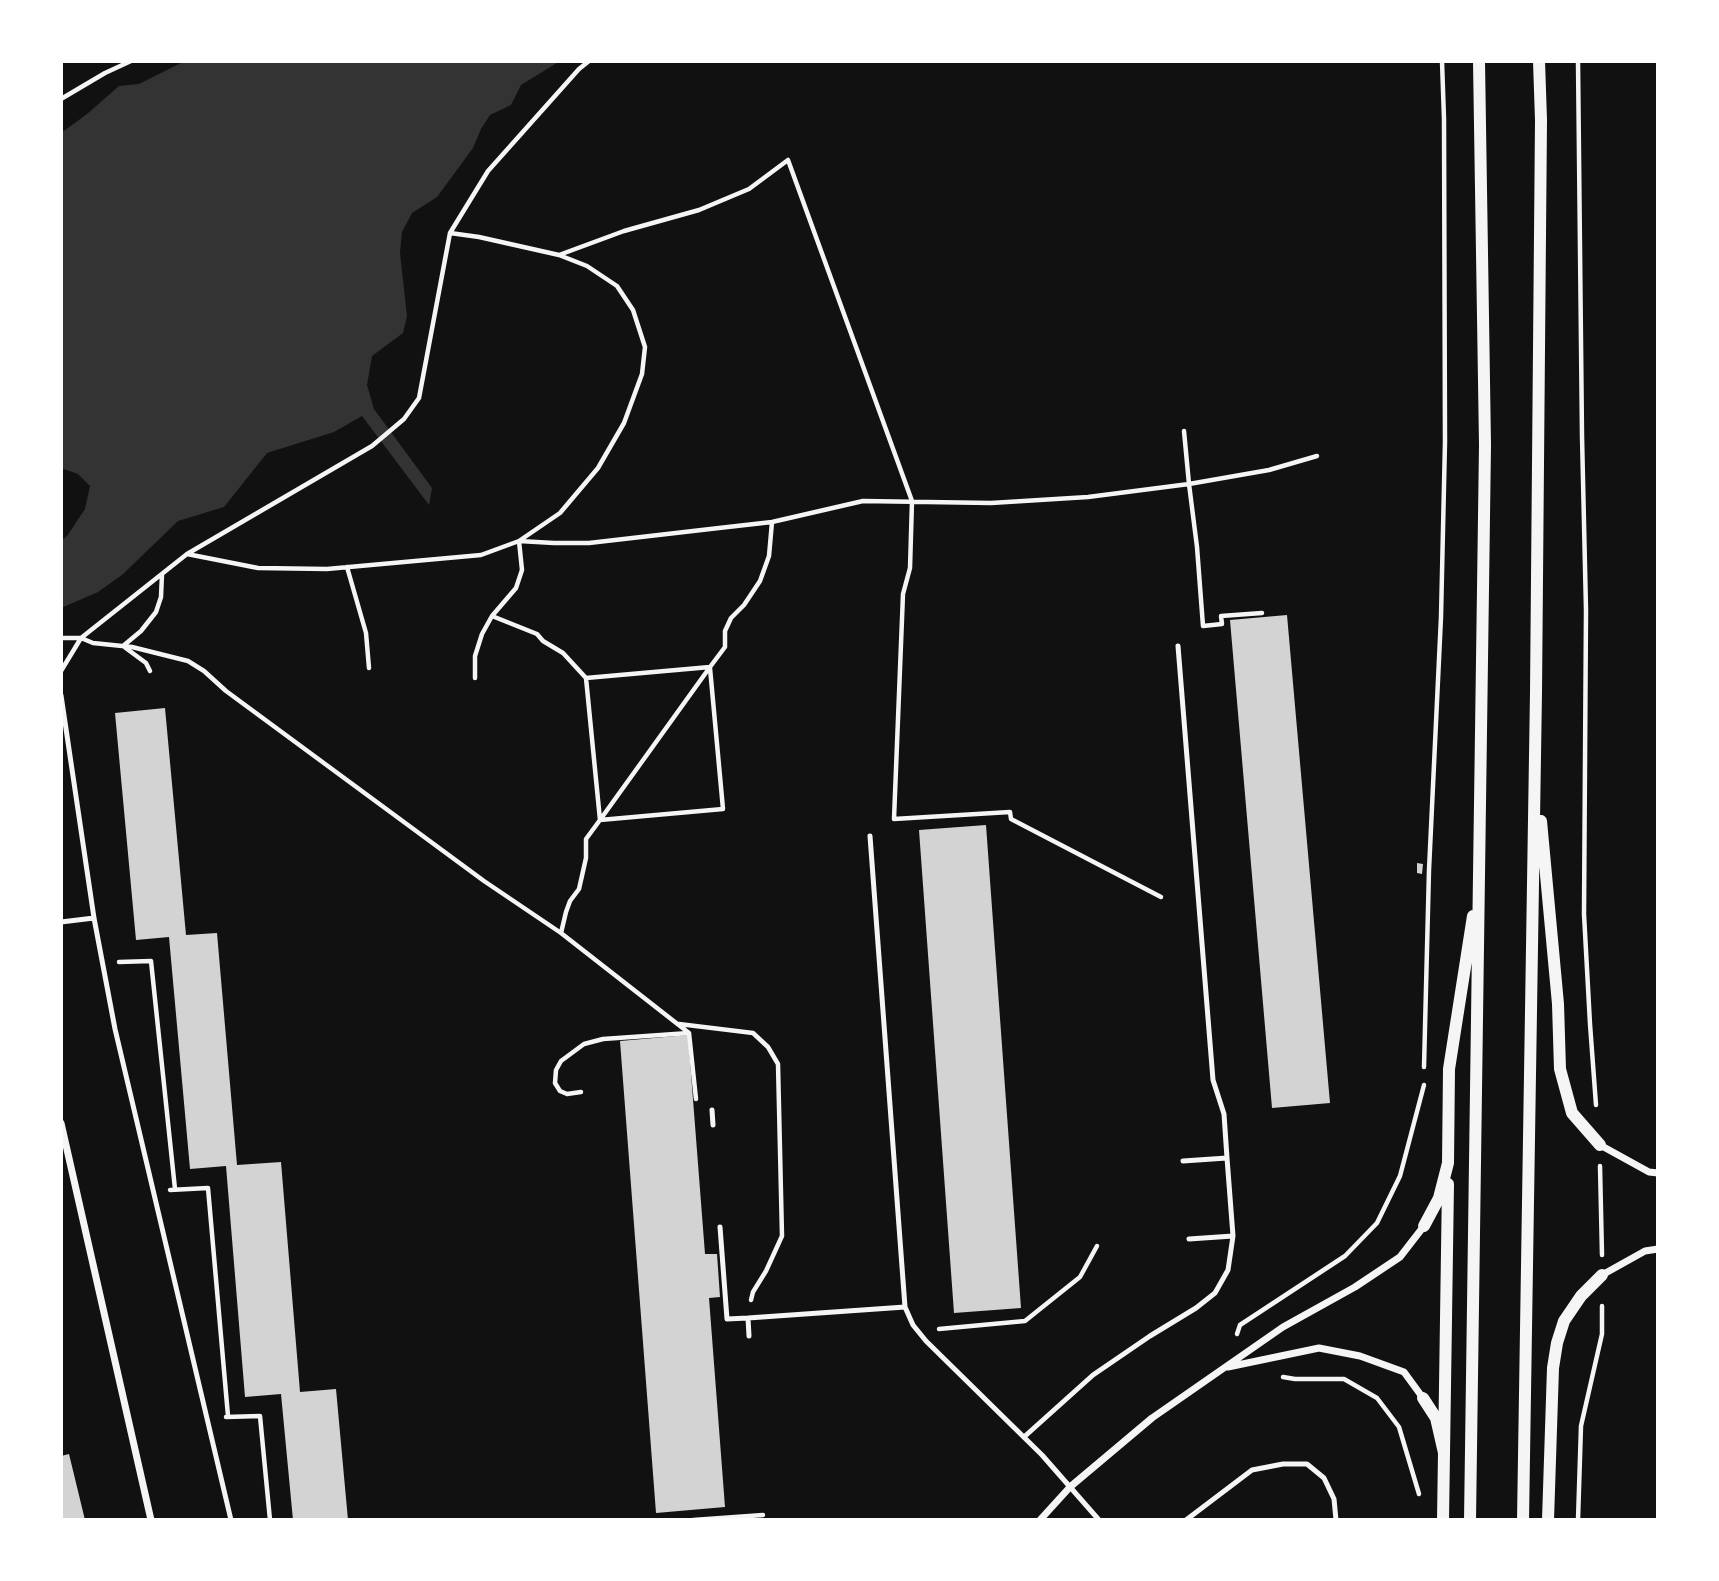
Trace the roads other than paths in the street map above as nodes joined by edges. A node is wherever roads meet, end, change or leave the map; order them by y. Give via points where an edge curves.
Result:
1 (1479, 61) edge
2 (1539, 61) edge
3 (1178, 646) dead end
4 (61, 695) edge
5 (1535, 761) junction
6 (870, 836) dead end
7 (1480, 871) junction
8 (94, 918) junction
9 (61, 922) edge
10 (712, 1110) dead end
11 (61, 1123) edge
12 (713, 1125) dead end
13 (1600, 1145) joint
14 (1227, 1158) junction
15 (1184, 1161) dead end
16 (1448, 1163) junction
17 (1658, 1172) edge
18 (1424, 1226) joint
19 (720, 1227) dead end
20 (1233, 1236) junction
21 (1189, 1239) dead end
22 (1658, 1249) edge
23 (1602, 1275) joint
24 (905, 1307) junction
25 (748, 1318) junction
26 (749, 1336) dead end
27 (1224, 1368) junction
28 (1423, 1398) joint
29 (1024, 1437) junction
30 (1444, 1452) junction
31 (1070, 1487) junction
32 (151, 1520) edge
33 (232, 1520) edge
34 (1040, 1520) edge
35 (1099, 1520) edge
36 (1186, 1520) edge
37 (1336, 1520) edge
38 (1443, 1520) edge
39 (1470, 1520) edge
40 (1523, 1520) edge
41 (1548, 1520) edge

1 - 7 street via 1485,444
2 - 5 street
3 - 14 lane via 1213,1080 1224,1114
4 - 8 lane
5 - 13 street via 1560,1069 1572,1113
5 - 40 street
6 - 24 lane
7 - 16 street via 1449,1069
7 - 39 street
8 - 9 lane
8 - 33 lane via 115,1029
10 - 12 lane
11 - 32 street
13 - 17 street via 1649,1172
14 - 15 lane
14 - 20 lane
16 - 18 street via 1439,1198
16 - 30 street
18 - 27 street via 1399,1257
19 - 25 lane via 727,1319
20 - 21 lane
20 - 29 lane via 1228,1270 1215,1293 1093,1375
22 - 23 street via 1645,1251
23 - 41 street via 1564,1321 1557,1343
24 - 25 lane
24 - 29 lane via 926,1341
25 - 26 lane
27 - 28 street via 1320,1348 1360,1356 1404,1373
27 - 31 street via 1152,1418
28 - 30 street via 1436,1418
29 - 31 lane
30 - 38 street
31 - 34 street
31 - 35 lane
36 - 37 lane via 1252,1469 1307,1464 1324,1478 1334,1499

